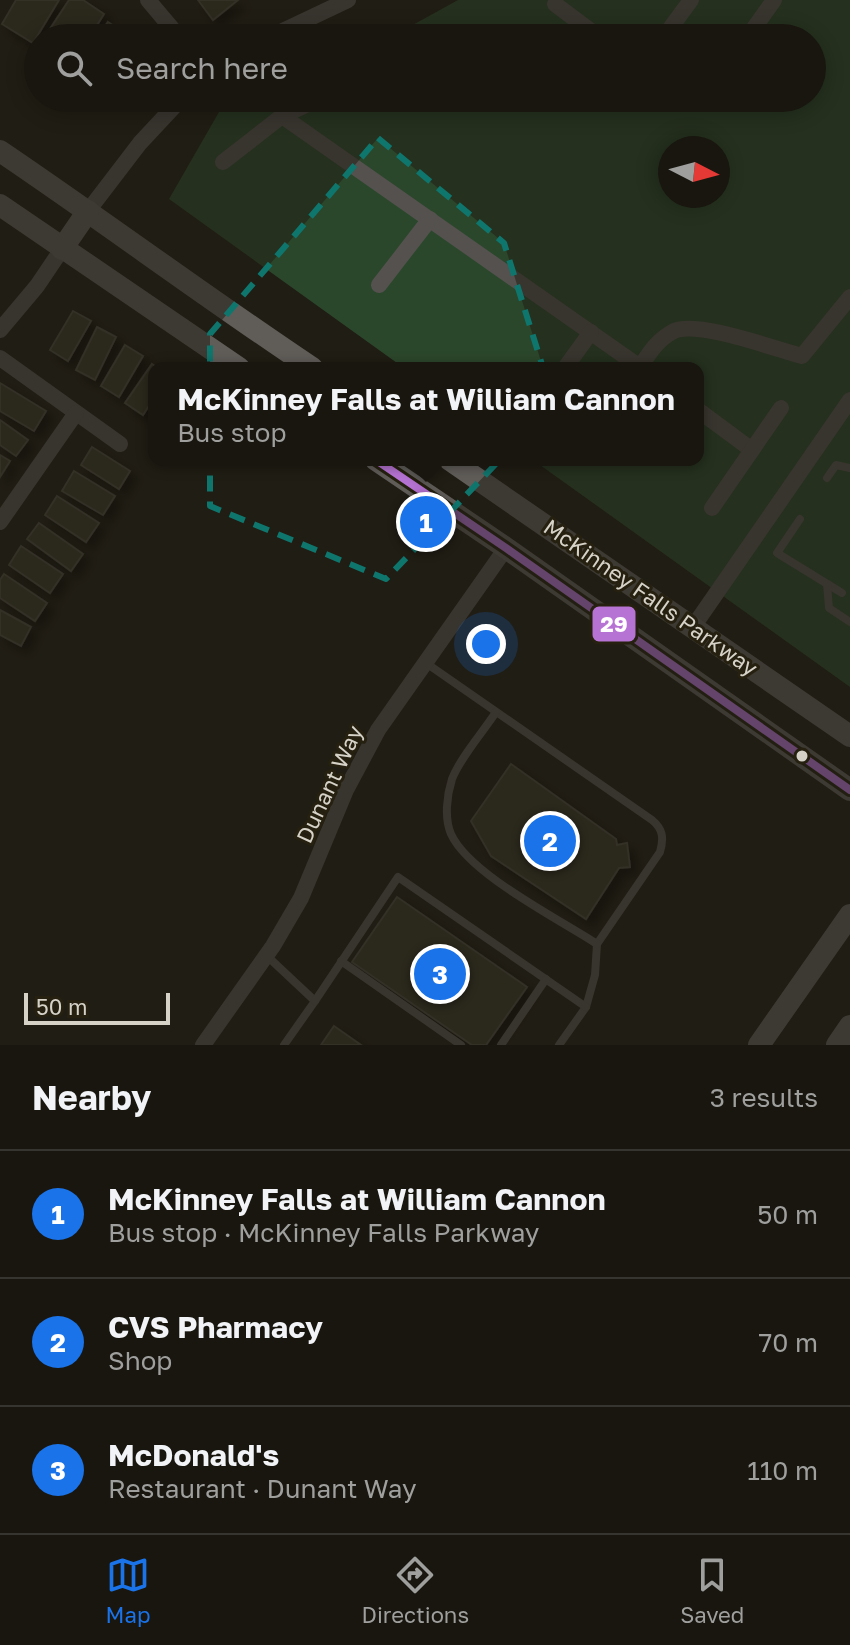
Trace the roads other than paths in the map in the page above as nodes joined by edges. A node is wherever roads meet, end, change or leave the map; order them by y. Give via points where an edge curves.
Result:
1 (148, 0) edge
2 (348, 0) edge
3 (691, 0) edge
4 (774, 0) edge
5 (555, 4) dead end
6 (168, 24) edge
7 (297, 24) edge
8 (581, 24) edge
9 (673, 24) edge
10 (757, 24) edge
11 (169, 112) edge
12 (291, 112) edge
13 (282, 116) junction
14 (0, 151) edge
15 (223, 162) dead end
16 (0, 205) edge
17 (88, 211) junction
18 (430, 219) junction
19 (62, 249) junction
20 (379, 285) dead end
21 (850, 297) edge
22 (0, 330) edge
23 (591, 332) junction
24 (0, 358) edge
25 (230, 362) edge
26 (303, 362) edge
27 (569, 362) edge
28 (633, 362) edge
29 (644, 362) edge
30 (849, 403) edge
31 (781, 408) dead end
32 (76, 413) junction
33 (704, 414) edge
34 (120, 444) dead end
35 (752, 450) junction
36 (385, 466) edge
37 (459, 466) edge
38 (850, 468) edge
39 (827, 478) dead end
40 (712, 508) dead end
41 (800, 519) dead end
42 (0, 522) edge
43 (506, 548) junction
44 (827, 584) junction
45 (842, 593) dead end
46 (850, 622) edge
47 (693, 627) junction
48 (426, 663) junction
49 (496, 712) junction
50 (850, 736) edge
51 (850, 790) edge
52 (850, 915) edge
53 (597, 944) junction
54 (266, 955) junction
55 (341, 961) junction
56 (546, 979) junction
57 (315, 1001) junction
58 (586, 1007) junction
59 (850, 1026) edge
60 (203, 1045) edge
61 (284, 1045) edge
62 (461, 1045) edge
63 (501, 1045) edge
64 (559, 1045) edge
65 (759, 1045) edge
66 (837, 1045) edge

1 - 6 street
2 - 7 street
3 - 9 street
4 - 10 street
5 - 8 street
11 - 17 street
12 - 13 street
13 - 15 street
13 - 18 street
14 - 17 main road
16 - 19 main road
17 - 19 main road
17 - 26 main road
18 - 20 street
18 - 23 street
19 - 22 street
19 - 25 main road
21 - 29 street via 802,356 716,332 677,329 655,343
23 - 27 street
23 - 28 street
24 - 32 street
30 - 47 street
31 - 35 street
32 - 34 street
32 - 42 street
33 - 35 street
35 - 40 street
36 - 43 main road, McKinney Falls Parkway
37 - 47 main road, McKinney Falls Parkway
38 - 39 lane via 836,465
41 - 44 lane via 777,553
43 - 48 street, Dunant Way
43 - 51 main road, McKinney Falls Parkway
44 - 45 lane
44 - 46 lane via 829,608
47 - 50 main road, McKinney Falls Parkway
48 - 49 lane
48 - 54 street, Dunant Way via 361,760 301,898
49 - 53 lane via 453,776 450,831 490,876
49 - 53 lane via 659,826 660,852
52 - 65 main road
53 - 58 lane
54 - 57 lane
54 - 60 street, Dunant Way
55 - 56 lane via 398,877
55 - 57 lane
55 - 62 lane
56 - 58 lane
56 - 63 lane
57 - 61 lane
58 - 64 lane
59 - 66 main road

